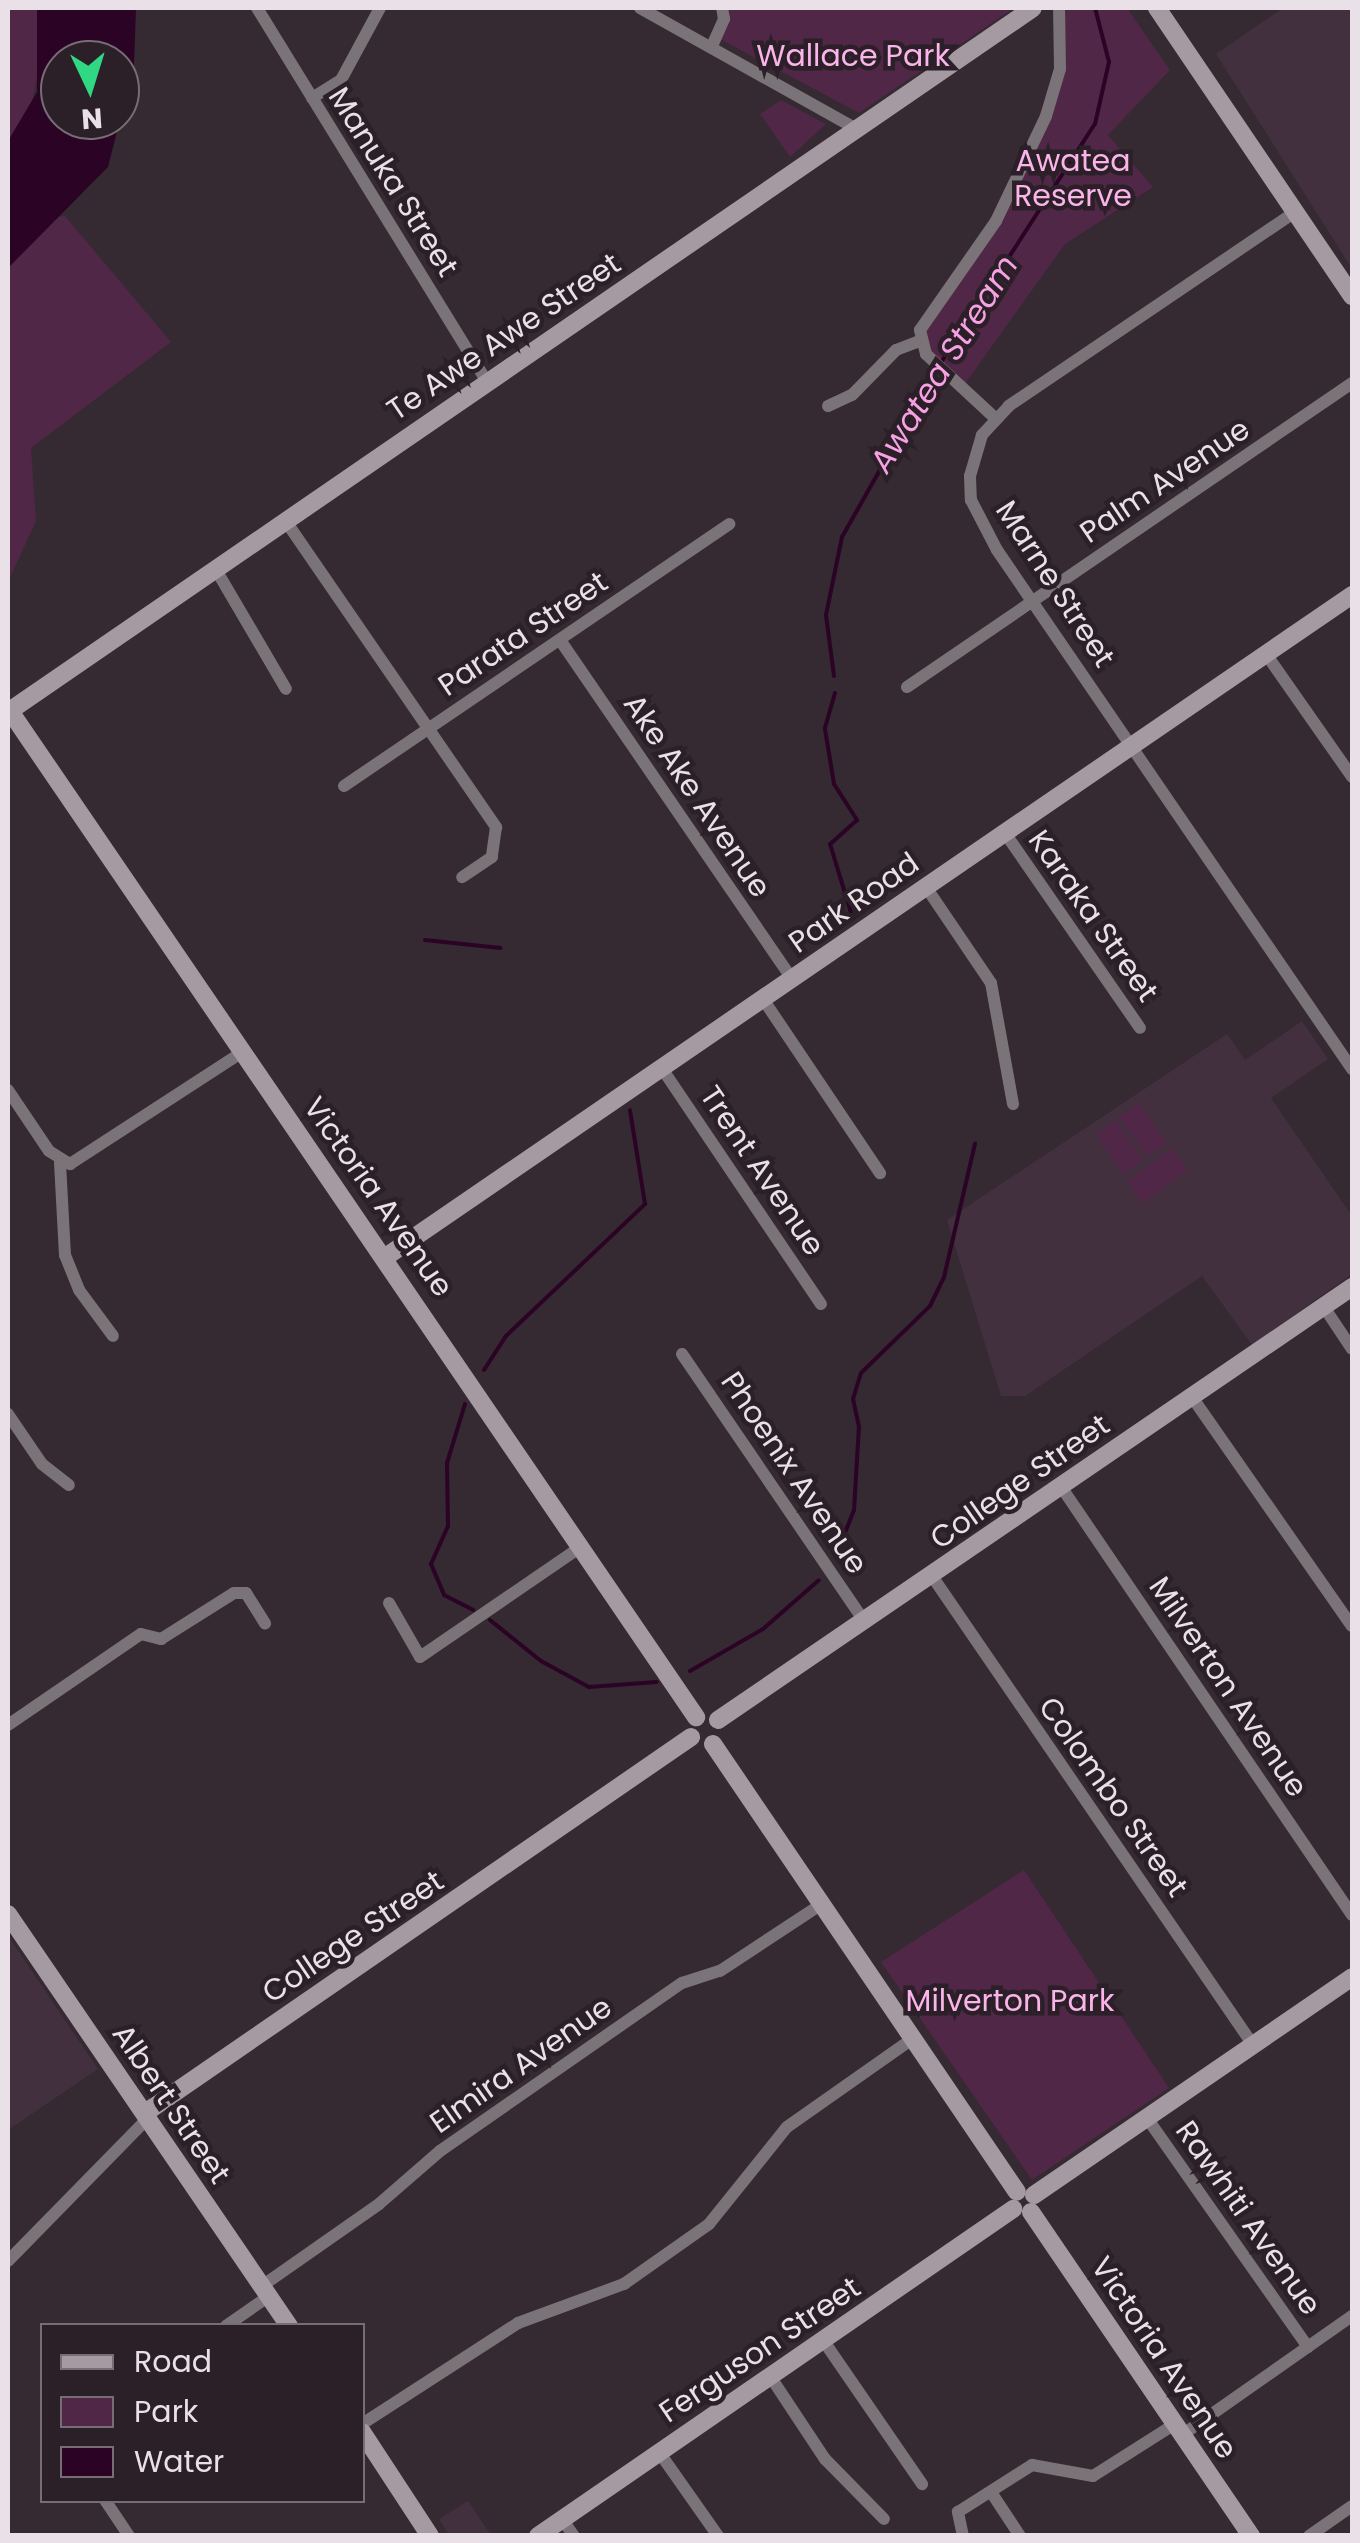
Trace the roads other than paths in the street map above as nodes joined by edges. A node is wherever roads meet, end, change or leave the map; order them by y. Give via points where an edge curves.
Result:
1 (256, 8) edge
2 (380, 8) edge
3 (640, 8) edge
4 (722, 8) edge
5 (1059, 8) edge
6 (1157, 8) edge
7 (1023, 12) edge
8 (712, 46) junction
9 (312, 98) junction
10 (855, 128) junction
11 (1295, 212) junction
12 (1350, 286) edge
13 (919, 342) junction
14 (487, 382) junction
15 (1352, 383) edge
16 (828, 406) dead end
17 (995, 418) junction
18 (285, 520) junction
19 (729, 524) dead end
20 (216, 568) junction
21 (1352, 595) edge
22 (1033, 602) junction
23 (560, 640) junction
24 (1266, 654) junction
25 (907, 687) dead end
26 (286, 690) dead end
27 (8, 711) edge
28 (428, 729) junction
29 (1132, 746) junction
30 (1352, 776) edge
31 (344, 786) dead end
32 (1005, 833) junction
33 (462, 877) dead end
34 (926, 887) junction
35 (792, 980) junction
36 (763, 999) junction
37 (1140, 1028) dead end
38 (244, 1052) junction
39 (661, 1067) junction
40 (1352, 1069) edge
41 (8, 1090) edge
42 (1013, 1104) dead end
43 (60, 1163) junction
44 (880, 1173) dead end
45 (387, 1256) junction
46 (1352, 1287) edge
47 (822, 1304) dead end
48 (1324, 1307) junction
49 (113, 1336) dead end
50 (1352, 1349) edge
51 (682, 1354) dead end
52 (1192, 1397) junction
53 (8, 1414) edge
54 (70, 1485) dead end
55 (1062, 1488) junction
56 (582, 1546) junction
57 (932, 1576) junction
58 (388, 1603) dead end
59 (864, 1621) junction
60 (266, 1622) dead end
61 (1352, 1626) edge
62 (696, 1717) junction
63 (718, 1720) junction
64 (8, 1725) edge
65 (690, 1738) junction
66 (713, 1744) junction
67 (820, 1906) junction
68 (8, 1914) edge
69 (1352, 1915) edge
70 (1352, 1977) edge
71 (912, 2039) junction
72 (1253, 2045) junction
73 (146, 2115) junction
74 (1147, 2118) junction
75 (1024, 2202) junction
76 (8, 2261) edge
77 (266, 2291) junction
78 (1352, 2316) edge
79 (229, 2323) edge
80 (287, 2323) edge
81 (823, 2340) junction
82 (1308, 2348) junction
83 (770, 2376) junction
84 (365, 2422) edge
85 (1179, 2430) junction
86 (365, 2437) edge
87 (660, 2452) junction
88 (922, 2484) dead end
89 (991, 2492) junction
90 (107, 2503) edge
91 (1352, 2506) edge
92 (562, 2519) junction
93 (884, 2519) dead end
94 (128, 2536) edge
95 (430, 2536) edge
96 (538, 2536) edge
97 (574, 2536) edge
98 (718, 2536) edge
99 (963, 2536) edge
100 (1020, 2536) edge
101 (1251, 2536) edge
102 (1309, 2536) edge

1 - 9 street, Manuka Street
2 - 9 street via 340,80
3 - 8 street
4 - 8 street
5 - 13 street via 1060,69 1046,116 996,222 920,330
6 - 11 street
7 - 10 street, Te Awe Awe Street
8 - 10 street
9 - 14 street, Manuka Street
10 - 14 street, Te Awe Awe Street
11 - 12 street
11 - 17 street, Marne Street
13 - 16 street via 896,350 852,395
13 - 17 street
14 - 18 street, Te Awe Awe Street
15 - 22 street, Palm Avenue
17 - 22 street, Marne Street via 974,453 971,500
18 - 20 street, Te Awe Awe Street
18 - 28 street
19 - 23 street, Parata Street
20 - 26 street
20 - 27 street, Te Awe Awe Street
21 - 24 street, Park Road
22 - 25 street, Palm Avenue
22 - 29 street, Marne Street
23 - 28 street, Parata Street
23 - 35 street, Ake Ake Avenue
24 - 29 street, Park Road
24 - 30 street
27 - 38 street, Victoria Avenue
28 - 31 street, Parata Street
28 - 33 street via 499,836 492,857
29 - 32 street, Park Road
29 - 40 street, Marne Street
32 - 34 street, Park Road
32 - 37 street, Karaka Street
34 - 35 street, Park Road
34 - 42 street via 992,983
35 - 36 street, Park Road
36 - 39 street, Park Road
36 - 44 street
38 - 43 street via 91,1156
38 - 45 street, Victoria Avenue
39 - 45 street, Park Road
39 - 47 street, Trent Avenue
41 - 43 street
43 - 49 street via 65,1255 79,1290
45 - 56 street, Victoria Avenue
46 - 48 street, College Street
48 - 50 street
48 - 52 street, College Street
51 - 59 street, Phoenix Avenue
52 - 55 street, College Street
52 - 61 street
53 - 54 street via 42,1464
55 - 57 street, College Street
55 - 69 street, Milverton Avenue
56 - 58 street via 420,1657
56 - 62 street, Victoria Avenue
57 - 59 street, College Street
57 - 72 street, Colombo Street
59 - 63 street, College Street
60 - 64 street via 241,1591 161,1638 141,1634
62 - 63 street
62 - 65 street
63 - 66 street via 721,1731
65 - 66 street
65 - 73 street, College Street
66 - 67 street, Victoria Avenue
67 - 71 street, Victoria Avenue
67 - 77 street, Elmira Avenue via 720,1971 682,1983 440,2152
68 - 73 street, Albert Street
70 - 72 street, Ferguson Street
71 - 75 street, Victoria Avenue
71 - 84 street via 787,2127 709,2224 624,2284 518,2323
72 - 74 street, Ferguson Street
73 - 76 street
73 - 77 street, Albert Street
74 - 75 street, Ferguson Street
74 - 82 street, Rawhiti Avenue
75 - 81 street, Ferguson Street
75 - 85 street, Victoria Avenue
77 - 79 street, Elmira Avenue
77 - 80 street, Albert Street
78 - 82 street
81 - 83 street, Ferguson Street
81 - 88 street
82 - 85 street
83 - 87 street, Ferguson Street
83 - 93 street via 824,2459
85 - 89 street via 1104,2472 1083,2476 1032,2465
85 - 101 street, Victoria Avenue
86 - 95 street
87 - 92 street, Ferguson Street
87 - 98 street
89 - 99 street via 958,2512
89 - 100 street
90 - 94 street
91 - 102 street
92 - 96 street, Ferguson Street
92 - 97 street

